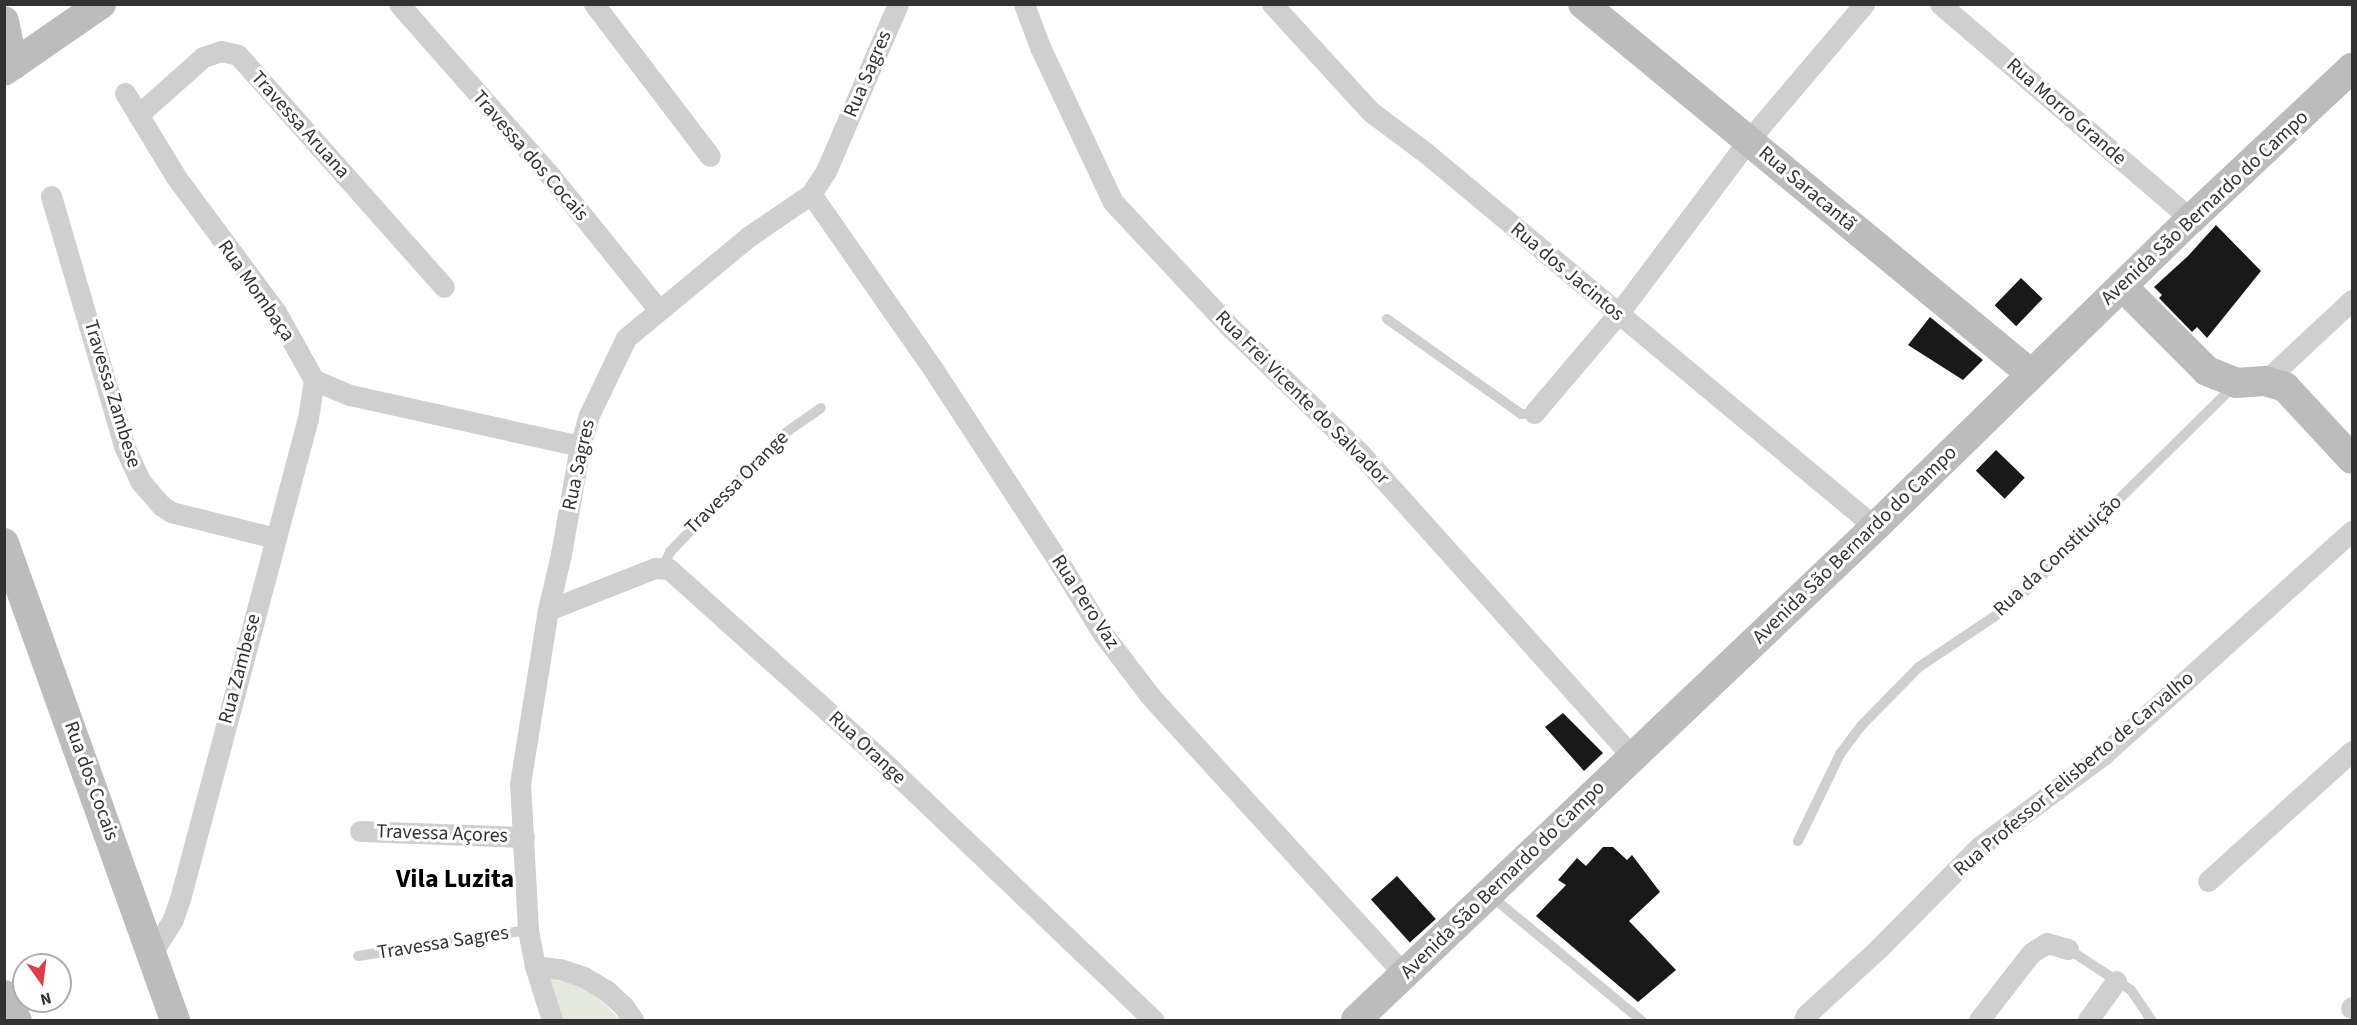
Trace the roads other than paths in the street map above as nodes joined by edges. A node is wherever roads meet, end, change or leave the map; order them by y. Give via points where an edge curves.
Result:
1 (101, 4) edge
2 (399, 4) edge
3 (594, 4) edge
4 (898, 4) edge
5 (1024, 4) edge
6 (1272, 4) edge
7 (1583, 4) edge
8 (1864, 4) edge
9 (1940, 4) edge
10 (4, 21) edge
11 (8, 68) edge
12 (2352, 68) edge
13 (125, 93) dead end
14 (138, 115) junction
15 (1748, 141) junction
16 (710, 156) dead end
17 (811, 194) junction
18 (51, 196) dead end
19 (2191, 219) junction
20 (2122, 286) junction
21 (444, 287) dead end
22 (2352, 300) edge
23 (658, 309) junction
24 (1618, 314) junction
25 (1387, 318) dead end
26 (2031, 374) junction
27 (314, 380) junction
28 (2251, 382) junction
29 (821, 408) dead end
30 (1534, 413) joint
31 (580, 446) junction
32 (2352, 459) edge
33 (1875, 527) junction
34 (2352, 531) edge
35 (274, 538) junction
36 (4, 543) edge
37 (663, 567) junction
38 (548, 610) junction
39 (2352, 751) edge
40 (1634, 758) junction
41 (360, 831) dead end
42 (524, 837) junction
43 (1798, 841) dead end
44 (2208, 881) dead end
45 (1489, 894) junction
46 (528, 930) junction
47 (2068, 949) joint
48 (152, 953) junction
49 (358, 956) dead end
50 (535, 966) junction
51 (1404, 974) junction
52 (2116, 981) junction
53 (4, 995) edge
54 (1803, 1019) edge
55 (17, 1020) edge
56 (175, 1020) edge
57 (552, 1020) edge
58 (633, 1020) edge
59 (1153, 1020) edge
60 (1356, 1020) edge
61 (1641, 1020) edge
62 (1979, 1020) edge
63 (2088, 1020) edge
64 (2151, 1020) edge

1 - 11 street
2 - 23 street, Travessa dos Cocais via 549,174
3 - 16 street
4 - 17 street, Rua Sagres via 826,171
5 - 40 street, Rua Frei Vicente do Salvador via 1040,47 1113,202 1232,330 1360,453
6 - 24 street, Rua dos Jacintos via 1371,112 1426,153
7 - 15 street, Rua Saracantã
8 - 15 street
9 - 19 street, Rua Morro Grande
10 - 11 street
12 - 19 street, Avenida São Bernardo do Campo
13 - 14 street, Rua Mombaça
14 - 21 street, Travessa Aruana via 203,57 221,51 238,55
14 - 27 street, Rua Mombaça via 176,177 276,312
15 - 24 street
15 - 26 street, Rua Saracantã
17 - 23 street, Rua Sagres via 748,237
17 - 51 street, Rua Pero Vaz via 935,372 1103,634 1151,697
18 - 35 street, Travessa Zambese via 124,446 140,481 171,512
19 - 20 street, Avenida São Bernardo do Campo
20 - 26 street, Avenida São Bernardo do Campo
20 - 28 street via 2207,371
22 - 28 street, Rua da Constituição
23 - 31 street, Rua Sagres via 626,338 593,405
24 - 30 street
24 - 33 street, Rua dos Jacintos
25 - 30 lane via 1521,414
26 - 33 street, Avenida São Bernardo do Campo
27 - 31 street via 350,395
27 - 35 street, Rua Zambese via 308,418
28 - 32 street via 2278,383 2294,393
28 - 43 lane, Rua da Constituição via 2030,587 1919,666 1861,726 1840,754
29 - 37 lane, Travessa Orange via 788,431 751,467 670,552
31 - 38 street, Rua Sagres
33 - 40 street, Avenida São Bernardo do Campo
34 - 54 street, Rua Professor Felisberto de Carvalho via 2104,754 1979,847
35 - 48 street, Rua Zambese via 180,899
36 - 48 street, Rua dos Cocais
37 - 38 street
37 - 59 street, Rua Orange via 873,752
38 - 42 street, Rua Sagres via 520,784
39 - 44 street
40 - 45 street, Avenida São Bernardo do Campo
41 - 42 street, Travessa Açores
42 - 46 street, Rua Sagres
45 - 51 street, Avenida São Bernardo do Campo
45 - 61 lane
46 - 49 lane, Travessa Sagres
46 - 50 street, Rua Sagres
47 - 52 lane
47 - 62 street via 2047,944 2031,953
48 - 56 street, Rua dos Cocais
50 - 57 street, Rua Sagres
50 - 58 street via 584,977 606,990
51 - 60 street, Avenida São Bernardo do Campo
52 - 63 street
52 - 64 lane via 2131,990
53 - 55 street

